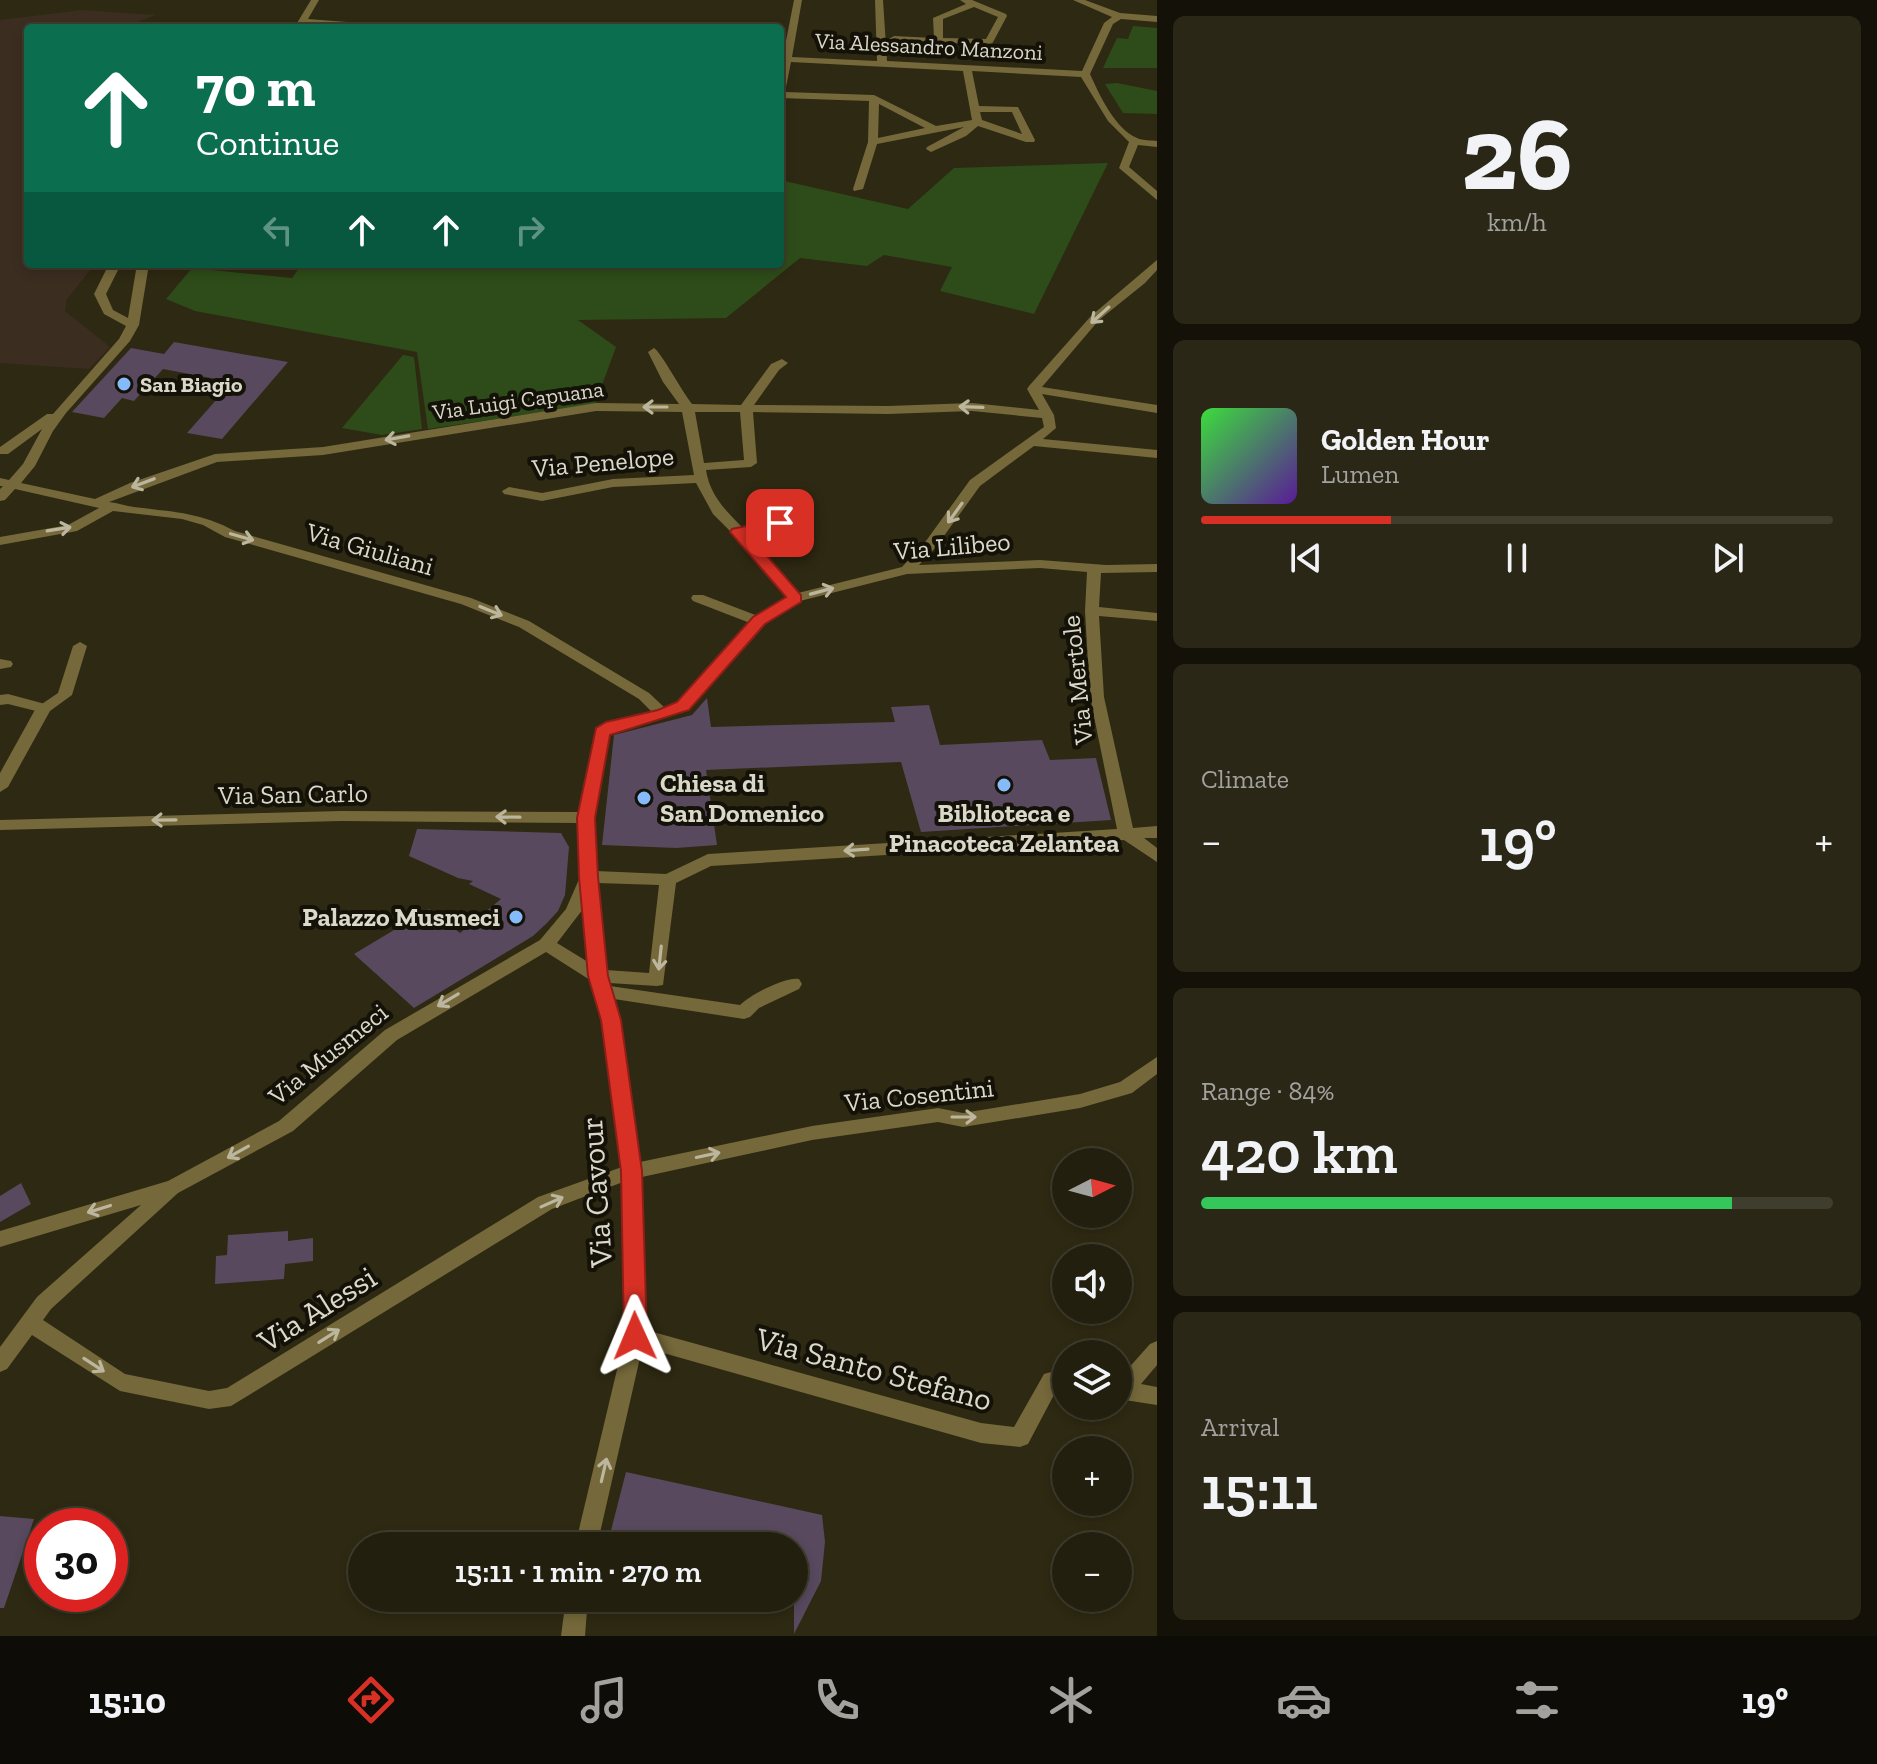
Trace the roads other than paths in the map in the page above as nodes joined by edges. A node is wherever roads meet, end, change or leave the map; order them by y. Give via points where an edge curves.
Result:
1 (315, 0) edge
2 (798, 0) edge
3 (879, 0) edge
4 (943, 0) edge
5 (1077, 0) edge
6 (968, 4) edge
7 (1116, 15) junction
8 (1157, 19) edge
9 (300, 24) edge
10 (894, 39) dead end
11 (939, 40) junction
12 (784, 60) edge
13 (882, 64) junction
14 (967, 68) junction
15 (1080, 73) junction
16 (784, 95) edge
17 (874, 98) junction
18 (975, 109) junction
19 (977, 122) junction
20 (935, 129) junction
21 (873, 142) junction
22 (1157, 144) edge
23 (1133, 145) junction
24 (931, 149) dead end
25 (858, 189) dead end
26 (1157, 197) edge
27 (1157, 263) edge
28 (113, 268) edge
29 (142, 268) edge
30 (133, 325) junction
31 (654, 352) dead end
32 (782, 363) dead end
33 (1033, 389) junction
34 (746, 407) junction
35 (688, 408) junction
36 (1157, 409) edge
37 (62, 410) junction
38 (1048, 415) junction
39 (1032, 442) junction
40 (2, 452) edge
41 (1152, 454) edge
42 (33, 458) junction
43 (700, 473) junction
44 (6, 484) edge
45 (509, 491) dead end
46 (794, 495) dead end
47 (0, 497) edge
48 (106, 504) junction
49 (737, 532) junction
50 (0, 541) edge
51 (1094, 568) junction
52 (1157, 568) edge
53 (907, 570) junction
54 (698, 598) dead end
55 (795, 598) junction
56 (1092, 611) junction
57 (1157, 617) edge
58 (759, 621) junction
59 (80, 646) dead end
60 (0, 700) edge
61 (44, 708) junction
62 (663, 714) junction
63 (0, 787) edge
64 (586, 818) junction
65 (0, 825) edge
66 (1157, 832) edge
67 (1126, 833) junction
68 (1157, 856) edge
69 (588, 877) junction
70 (668, 880) junction
71 (546, 944) junction
72 (600, 984) junction
73 (793, 984) dead end
74 (1157, 1064) edge
75 (632, 1171) junction
76 (174, 1187) junction
77 (1, 1239) edge
78 (29, 1322) junction
79 (635, 1336) junction
80 (1157, 1350) edge
81 (0, 1363) edge
82 (1132, 1378) edge
83 (1052, 1381) edge
84 (1132, 1393) edge
85 (1157, 1396) edge
86 (589, 1532) edge
87 (576, 1612) edge
88 (573, 1636) edge

1 - 9 street
2 - 12 street
3 - 13 street
4 - 6 street
5 - 7 street
6 - 11 street via 938,18
6 - 11 street via 1003,16 989,42
7 - 8 street
7 - 15 street
10 - 11 street
12 - 13 street, Via Alessandro Manzoni
13 - 14 street, Via Alessandro Manzoni
14 - 15 street, Via Alessandro Manzoni
14 - 18 street
15 - 23 street
16 - 17 street
17 - 20 street
17 - 21 street
18 - 19 street
18 - 19 street via 1015,109 1030,140
19 - 20 street
19 - 24 street
20 - 21 street
21 - 25 street
22 - 23 street
23 - 26 street via 1124,168
27 -> 33 street via 1095,318
28 - 30 street via 100,294 108,312
29 - 30 street
30 - 37 street
31 - 35 street, Via Penelope
32 - 34 street
33 - 36 street
33 - 38 street
34 - 35 street, Via Luigi Capuana
38 -> 34 street, Via Luigi Capuana via 972,407
34 - 43 street via 751,463
35 - 43 street, Via Penelope
35 -> 48 street, Via Luigi Capuana via 596,407 323,451 215,458 135,486
37 - 40 street
37 - 42 street
38 - 39 street via 1050,428
39 - 41 street
39 -> 53 street via 975,483
40 - 42 street via 23,450
42 - 44 street
43 - 45 street, Via Penelope via 542,497
43 - 49 street, Via Penelope via 718,511
44 - 47 street
44 - 48 street, Via Giuliani
46 - 49 street via 779,510 780,523
50 -> 48 street, Via Luigi Capuana via 72,528
48 -> 62 street, Via Giuliani via 183,515 230,534 466,601 524,624 644,696
49 - 55 street, Via Penelope
51 - 52 street, Via Lilibeo
51 - 53 street, Via Lilibeo via 1040,564
51 - 56 street, Via Mertole
55 -> 53 street, Via Lilibeo
54 - 58 street
55 - 58 street, Via Lilibeo
56 - 57 street
56 - 67 street, Via Mertole via 1097,697
58 - 62 street, Via Lilibeo via 683,706
59 - 61 street via 65,695
60 - 61 street
61 - 63 street
62 - 64 street, Via Lilibeo via 602,732
64 -> 65 street, Via San Carlo via 341,816
64 - 69 street, Via Cavour
66 - 67 street
67 - 68 street
67 -> 70 street via 708,860
69 - 70 street
69 - 71 street via 578,906
69 - 72 street, Via Cavour
70 -> 72 street via 657,980
71 - 72 street
71 -> 76 street, Via Musmeci via 391,1035 286,1126
72 - 73 street via 744,1012
72 - 75 street, Via Cavour via 611,1020
75 -> 74 street, Via Cosentini via 812,1133 938,1115 963,1120 1080,1101 1126,1088
78 -> 75 street, Via Alessi via 120,1382 209,1400 231,1397 545,1203
75 - 79 street, Via Cavour
76 -> 77 street
76 - 78 street
78 - 81 street
79 - 83 street, Via Santo Stefano via 889,1409 1007,1436 1020,1437
86 -> 79 street, Via Cavour
80 - 82 street
84 - 85 street
87 - 88 street

